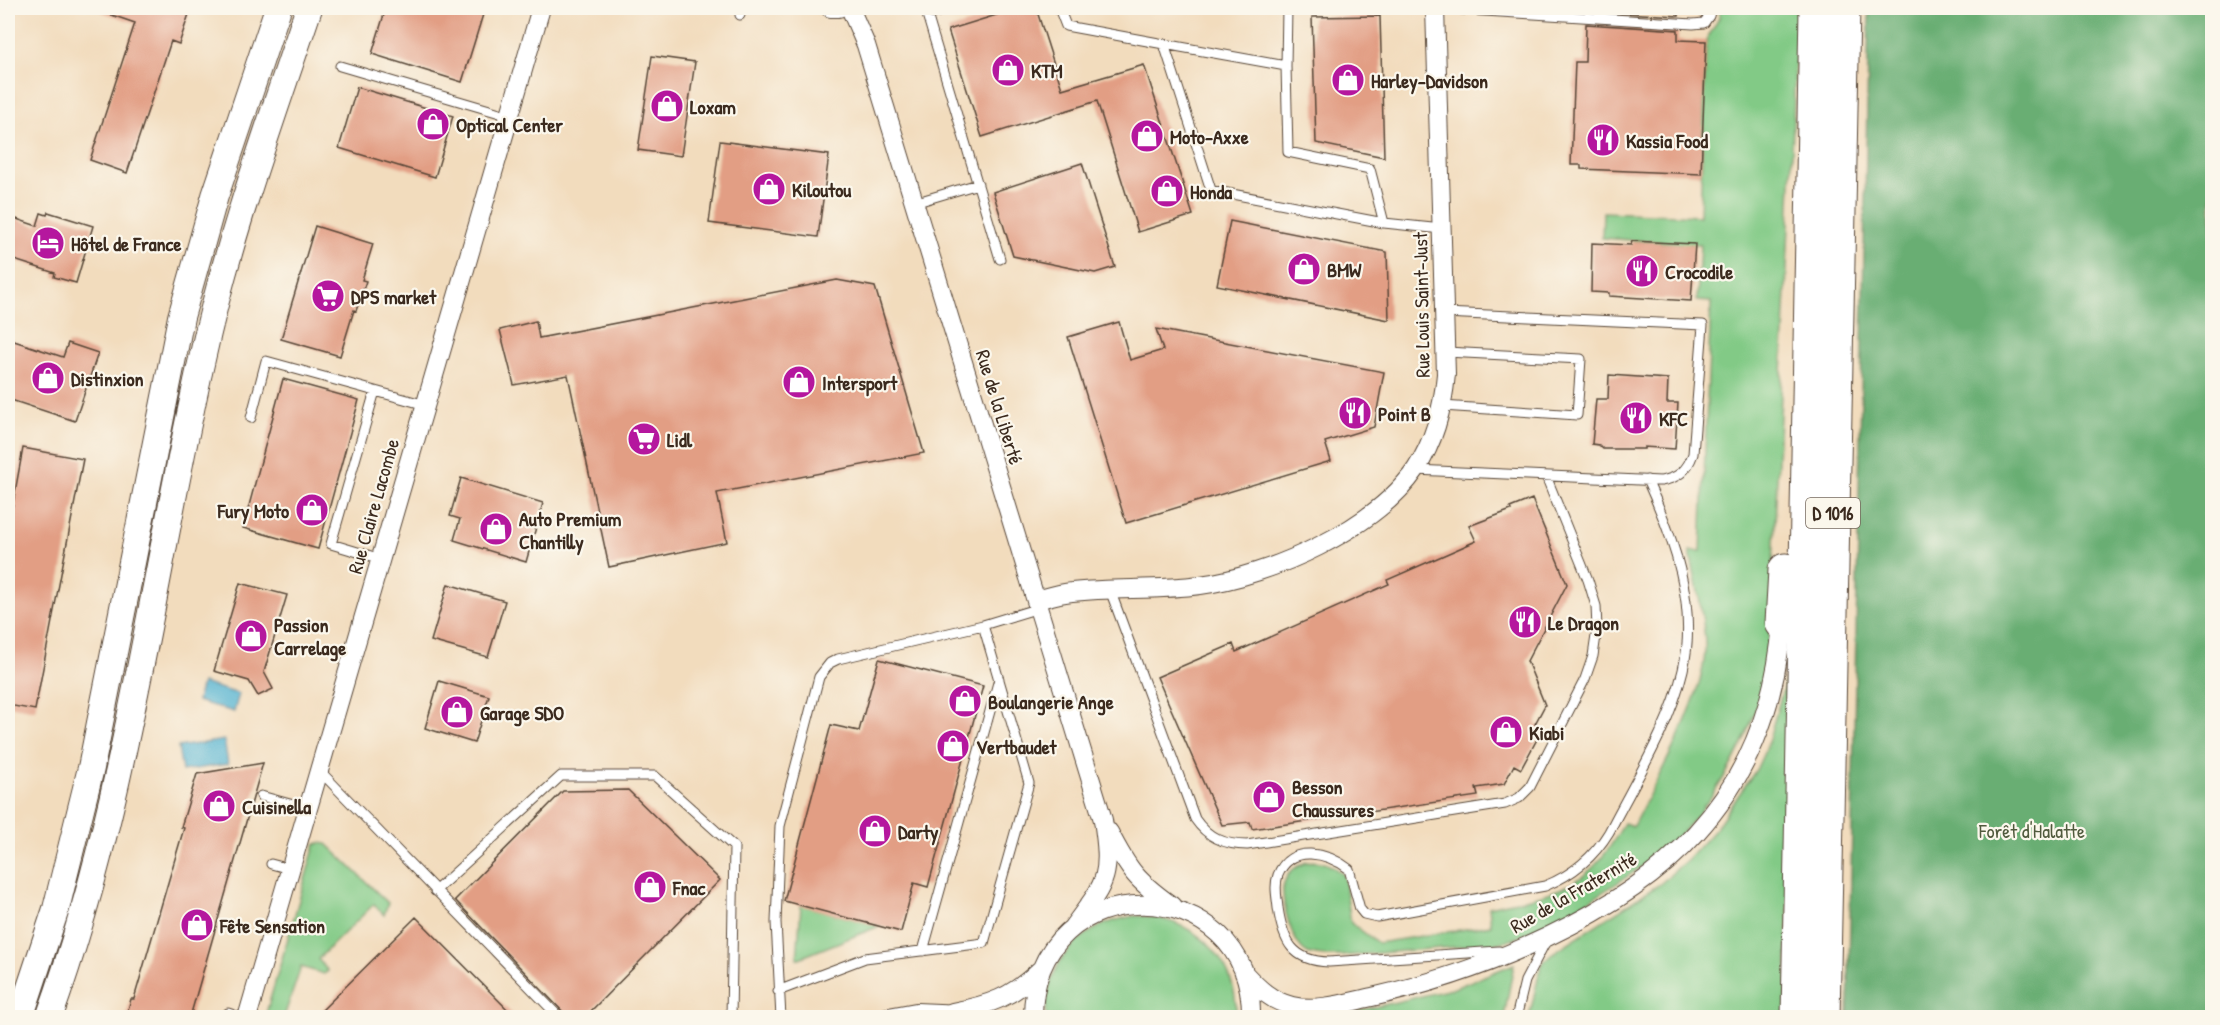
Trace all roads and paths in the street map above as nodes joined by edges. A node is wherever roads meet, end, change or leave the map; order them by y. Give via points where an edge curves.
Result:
1 (278, 8) edge
2 (309, 8) edge
3 (541, 8) edge
4 (830, 8) edge
5 (838, 8) edge
6 (850, 8) edge
7 (952, 8) edge
8 (1059, 8) edge
9 (1287, 8) edge
10 (1435, 8) edge
11 (1711, 8) edge
12 (1816, 8) edge
13 (1843, 8) edge
14 (926, 11) edge
15 (1164, 44) junction
16 (340, 66) dead end
17 (1286, 66) junction
18 (510, 116) junction
19 (978, 184) junction
20 (914, 203) junction
21 (1384, 223) junction
22 (1442, 229) junction
23 (1000, 259) dead end
24 (1444, 313) junction
25 (1446, 352) junction
26 (375, 391) junction
27 (426, 405) junction
28 (1442, 406) junction
29 (251, 418) dead end
30 (1809, 420) junction
31 (1415, 470) junction
32 (1546, 476) junction
33 (1647, 480) junction
34 (381, 559) junction
35 (1110, 590) junction
36 (1038, 604) junction
37 (1782, 623) joint
38 (983, 625) junction
39 (999, 680) junction
40 (319, 770) junction
41 (261, 796) dead end
42 (308, 809) junction
43 (1103, 820) junction
44 (271, 864) dead end
45 (290, 869) junction
46 (435, 891) junction
47 (1176, 909) junction
48 (1072, 928) junction
49 (1550, 935) junction
50 (1518, 950) junction
51 (923, 951) junction
52 (1042, 968) junction
53 (1244, 973) junction
54 (778, 992) junction
55 (952, 1012) junction
56 (228, 1013) dead end
57 (20, 1017) edge
58 (49, 1017) edge
59 (245, 1017) edge
60 (560, 1017) edge
61 (731, 1017) edge
62 (781, 1017) edge
63 (883, 1017) edge
64 (981, 1017) edge
65 (1033, 1017) edge
66 (1251, 1017) edge
67 (1516, 1017) edge
68 (1798, 1017) edge
69 (1823, 1017) edge

1 - 57 street via 212,206 181,317 87,786 56,909
2 - 58 street via 221,278 105,830 72,952
3 - 18 street, Rue Claire Lacombe
4 - 5 street
6 - 20 street, Rue de la Liberté via 866,45
7 - 14 lane
8 - 15 lane via 1066,26
9 - 17 lane
10 - 11 lane via 1694,24 1704,23
10 - 22 street, Rue Louis Saint-Just
12 - 30 highway, D 1016
13 - 69 highway, D 1016
14 - 19 lane
15 - 17 lane
15 - 21 lane via 1211,190
16 - 18 lane
17 - 21 lane via 1288,153 1370,169
18 - 27 street, Rue Claire Lacombe
19 - 20 lane
19 - 23 lane
20 - 36 street, Rue de la Liberté
21 - 22 lane
22 - 24 street, Rue Louis Saint-Just
24 - 25 street, Rue Louis Saint-Just
24 - 33 lane via 1702,325 1695,443 1690,462 1676,477
25 - 28 street, Rue Louis Saint-Just
25 - 28 lane via 1581,359 1577,415
26 - 27 lane
26 - 29 lane via 266,361
26 - 34 lane via 331,544
27 - 34 street, Rue Claire Lacombe
28 - 31 street, Rue Louis Saint-Just via 1433,436
30 - 37 highway via 1788,516
30 - 68 highway, D 1016
31 - 32 lane
31 - 35 street, Rue Louis Saint-Just via 1380,506 1335,537 1292,559 1214,583
32 - 33 lane
32 - 35 lane via 1593,596 1596,642 1585,679 1530,787 1505,804 1247,844 1226,844 1215,839 1195,819
33 - 50 lane via 1670,533 1682,576 1686,656 1670,711 1597,850 1577,868 1545,886 1377,917 1360,909 1349,869 1332,857 1306,854 1290,861 1279,874 1276,891 1281,927 1289,945 1312,960
34 - 40 street, Rue Claire Lacombe
35 - 36 street, Rue Louis Saint-Just via 1071,592
36 - 38 lane
36 - 43 street, Rue de la Liberté
37 - 49 street, Rue de la Fraternité via 1775,680 1764,718 1733,785 1711,816 1681,849 1647,877
38 - 39 lane
38 - 54 lane via 838,658 819,677 780,826 776,904
39 - 51 lane
39 - 51 lane via 1029,783 984,943
40 - 42 street, Rue Claire Lacombe
40 - 46 lane
41 - 42 lane
42 - 45 street, Rue Claire Lacombe
43 - 47 street, Rue de la Liberté via 1130,871
43 - 48 street, Rue de la Liberté via 1105,876 1094,899
44 - 45 lane
45 - 59 street, Rue Claire Lacombe
46 - 60 lane
46 - 61 lane via 561,776 655,776 734,848
47 - 48 street via 1142,903 1117,906
47 - 53 street via 1217,933
48 - 52 street, Rue de la Liberté
49 - 50 street, Rue de la Fraternité
49 - 67 lane via 1525,981
50 - 53 street, Rue de la Fraternité via 1406,989 1313,1007 1277,1001
51 - 54 lane via 865,958
52 - 55 street via 1004,998
52 - 65 street via 1034,992
53 - 66 street
54 - 62 lane
55 - 63 street
55 - 64 street
56 - 59 lane

